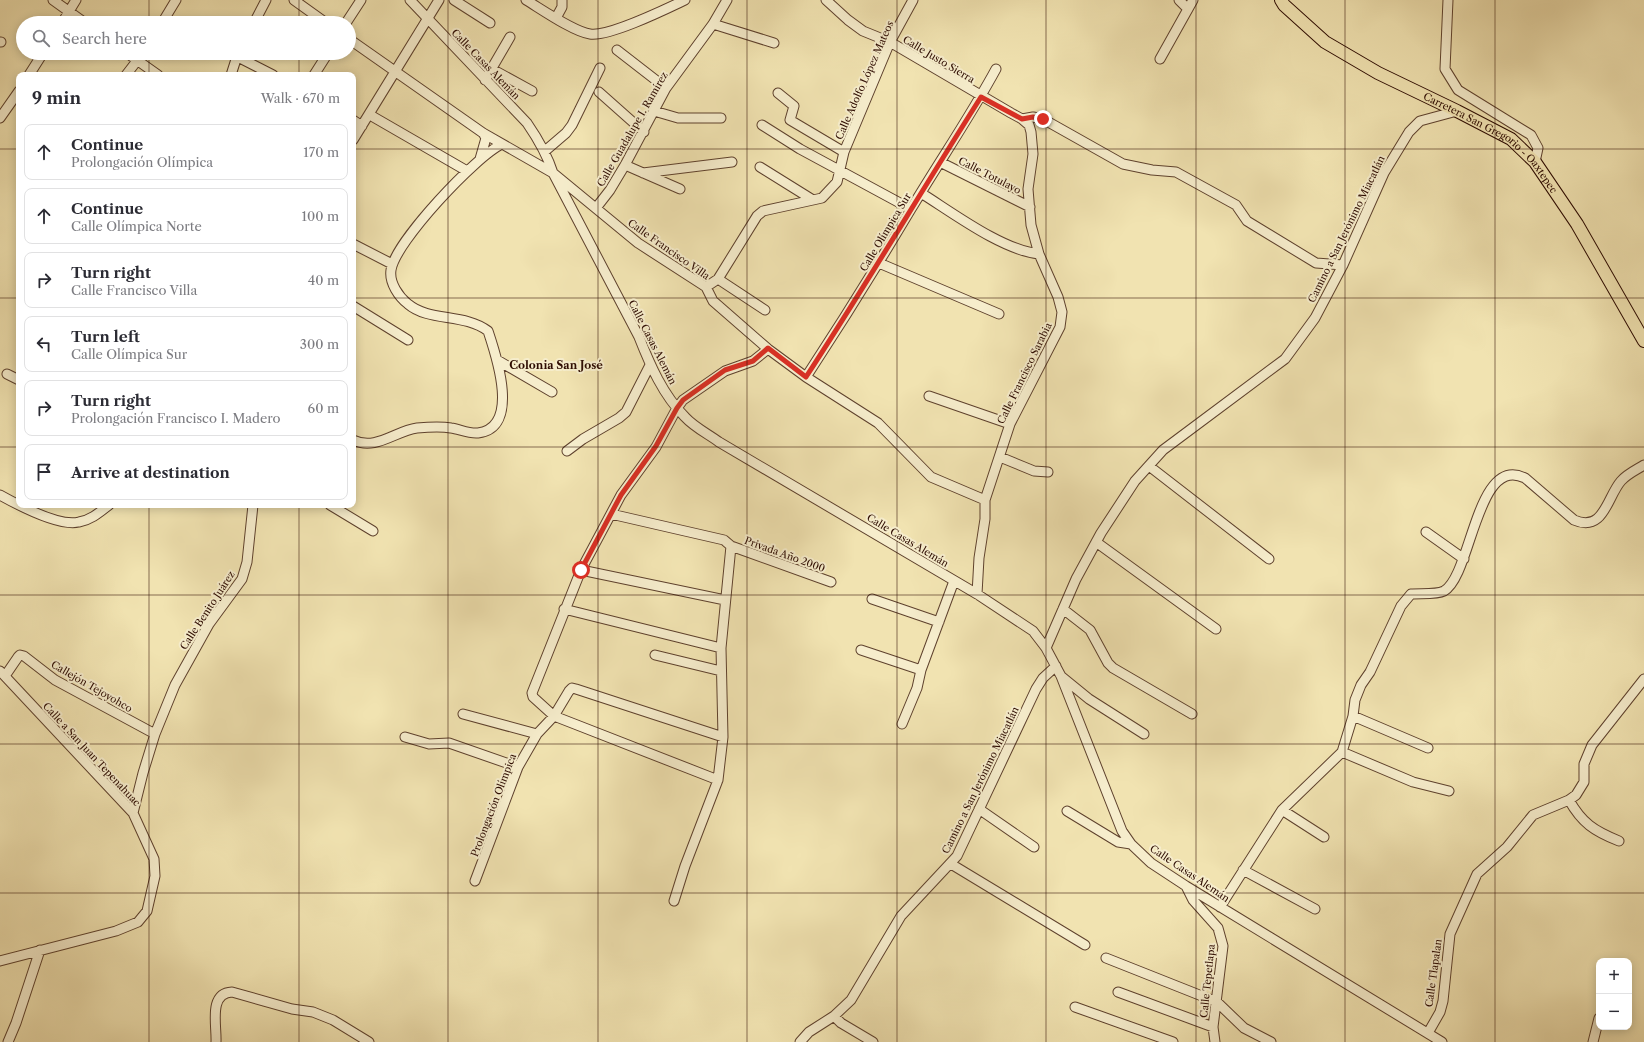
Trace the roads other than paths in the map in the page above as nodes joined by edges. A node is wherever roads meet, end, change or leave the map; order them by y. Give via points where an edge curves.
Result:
1 (53, 0) edge
2 (76, 0) edge
3 (176, 0) edge
4 (266, 0) edge
5 (294, 0) edge
6 (361, 0) edge
7 (410, 0) edge
8 (439, 0) edge
9 (454, 0) edge
10 (526, 0) edge
11 (562, 0) edge
12 (685, 0) edge
13 (727, 0) edge
14 (826, 0) edge
15 (913, 0) edge
16 (1179, 0) edge
17 (1193, 0) edge
18 (1281, 0) edge
19 (1448, 0) edge
20 (1188, 9) junction
21 (69, 12) junction
22 (66, 16) edge
23 (75, 16) edge
24 (166, 16) edge
25 (258, 16) edge
26 (316, 16) edge
27 (351, 16) edge
28 (556, 18) junction
29 (428, 19) junction
30 (490, 23) dead end
31 (713, 24) junction
32 (510, 37) dead end
33 (890, 42) junction
34 (774, 43) dead end
35 (356, 44) edge
36 (617, 50) dead end
37 (1160, 59) dead end
38 (39, 60) edge
39 (235, 60) edge
40 (247, 60) edge
41 (324, 60) edge
42 (138, 61) joint
43 (490, 68) junction
44 (600, 68) dead end
45 (996, 69) dead end
46 (395, 71) junction
47 (31, 72) edge
48 (129, 72) edge
49 (154, 72) edge
50 (232, 72) edge
51 (268, 72) edge
52 (316, 72) edge
53 (485, 80) junction
54 (666, 88) junction
55 (532, 91) dead end
56 (599, 92) dead end
57 (778, 93) dead end
58 (16, 95) edge
59 (981, 97) junction
60 (0, 101) edge
61 (8, 107) junction
62 (654, 111) junction
63 (1457, 111) junction
64 (370, 115) junction
65 (0, 118) edge
66 (721, 118) dead end
67 (1022, 119) junction
68 (356, 122) edge
69 (762, 125) dead end
70 (362, 126) junction
71 (483, 132) junction
72 (644, 132) junction
73 (356, 135) edge
74 (502, 144) junction
75 (545, 151) junction
76 (844, 152) junction
77 (479, 160) junction
78 (732, 162) dead end
79 (940, 162) junction
80 (1535, 162) junction
81 (625, 165) junction
82 (760, 167) dead end
83 (467, 171) junction
84 (841, 171) junction
85 (553, 173) junction
86 (643, 173) junction
87 (680, 189) dead end
88 (922, 193) junction
89 (813, 200) junction
90 (1030, 207) junction
91 (596, 208) junction
92 (911, 209) junction
93 (356, 246) edge
94 (1039, 254) junction
95 (879, 263) junction
96 (392, 264) junction
97 (1343, 266) junction
98 (718, 279) junction
99 (706, 287) junction
100 (356, 308) edge
101 (765, 310) dead end
102 (999, 314) dead end
103 (408, 340) dead end
104 (1644, 341) edge
105 (768, 348) junction
106 (497, 360) junction
107 (650, 365) junction
108 (7, 374) dead end
109 (806, 377) junction
110 (16, 378) edge
111 (552, 392) dead end
112 (929, 396) dead end
113 (677, 408) junction
114 (1010, 424) junction
115 (356, 441) edge
116 (567, 451) dead end
117 (1000, 457) junction
118 (1644, 465) edge
119 (1149, 466) junction
120 (1048, 472) dead end
121 (0, 495) edge
122 (985, 500) junction
123 (16, 502) edge
124 (30, 508) edge
125 (105, 508) edge
126 (253, 508) edge
127 (335, 508) edge
128 (611, 514) junction
129 (373, 531) dead end
130 (1426, 532) dead end
131 (1096, 542) junction
132 (731, 546) junction
133 (1464, 558) junction
134 (1269, 559) dead end
135 (581, 570) junction
136 (954, 581) junction
137 (831, 582) dead end
138 (977, 594) junction
139 (872, 599) dead end
140 (725, 600) junction
141 (564, 609) junction
142 (1062, 609) junction
143 (939, 622) junction
144 (1216, 629) dead end
145 (721, 648) junction
146 (1046, 648) junction
147 (861, 650) dead end
148 (655, 655) dead end
149 (1056, 666) junction
150 (921, 670) junction
151 (721, 671) junction
152 (2, 674) edge
153 (1061, 676) junction
154 (1644, 679) edge
155 (463, 714) dead end
156 (1192, 714) dead end
157 (554, 716) junction
158 (1353, 716) junction
159 (902, 724) dead end
160 (155, 734) junction
161 (536, 734) junction
162 (1144, 734) dead end
163 (405, 737) dead end
164 (723, 737) junction
165 (1428, 748) dead end
166 (1342, 752) junction
167 (518, 767) junction
168 (718, 780) junction
169 (1450, 791) dead end
170 (1569, 800) junction
171 (979, 809) junction
172 (1282, 810) junction
173 (1067, 811) dead end
174 (133, 813) junction
175 (1324, 837) dead end
176 (1619, 841) dead end
177 (1131, 844) junction
178 (1034, 847) dead end
179 (951, 864) junction
180 (1243, 870) junction
181 (475, 881) dead end
182 (1186, 886) junction
183 (674, 901) dead end
184 (1220, 907) junction
185 (1315, 909) dead end
186 (1085, 945) dead end
187 (40, 950) junction
188 (1106, 958) dead end
189 (0, 961) edge
190 (1118, 992) dead end
191 (1217, 1002) junction
192 (1075, 1007) dead end
193 (834, 1016) junction
194 (1213, 1027) junction
195 (1596, 1030) edge
196 (1428, 1033) junction
197 (8, 1042) edge
198 (216, 1042) edge
199 (369, 1042) edge
200 (800, 1042) edge
201 (872, 1042) edge
202 (1173, 1042) edge
203 (1215, 1042) edge
204 (1270, 1042) edge
205 (1442, 1042) edge
206 (1593, 1042) edge

1 - 21 street
2 - 21 street
3 - 24 street
4 - 25 street
5 - 26 street
6 - 27 street
7 - 29 street, Calle Casas Alemán
8 - 29 street
9 - 30 street
10 - 28 street
11 - 28 street via 562,7
12 - 28 street via 610,32 590,34
13 - 31 street, Calle Guadalupe I. Ramírez
14 - 33 street, Calle Justo Sierra via 863,31
15 - 33 street, Calle Adolfo López Mateos
16 - 20 street
17 - 20 street
18 - 63 main road, Carretera San Gregorio - Oaxtepec via 1325,42 1378,73
19 - 80 street via 1445,69 1458,90 1531,136 1538,148
20 - 37 street
21 - 22 street
21 - 23 street
29 - 46 street
29 - 53 street, Calle Casas Alemán
31 - 34 street
31 - 54 street, Calle Guadalupe I. Ramírez
32 - 43 street
33 - 59 street, Calle Justo Sierra
33 - 76 street, Calle Adolfo López Mateos
35 - 46 street, Calle Francisco Villa
36 - 54 street
38 - 47 street
39 - 50 street
40 - 51 street
41 - 52 street
42 - 48 street
42 - 49 street
43 - 53 street
43 - 55 street
44 - 75 street via 572,125
45 - 59 street, Calle Olímpica Sur
46 - 64 street
46 - 71 street, Calle Francisco Villa
53 - 75 street, Calle Casas Alemán via 527,123
54 - 62 street, Calle Guadalupe I. Ramírez
56 - 72 street
57 - 76 street via 794,106 790,120
58 - 61 street
59 - 67 street, Calle Justo Sierra
59 - 79 street, Calle Olímpica Sur
60 - 61 street
61 - 65 street
62 - 66 street via 678,118
62 - 72 street, Calle Guadalupe I. Ramírez
63 - 80 main road, Carretera San Gregorio - Oaxtepec via 1511,139
63 - 97 street, Camino a San Jerónimo Miacatlán via 1420,121 1409,132 1384,173
64 - 70 street
64 - 83 street
67 - 90 street, Calle Francisco Sarabia via 1031,132 1033,147 1028,189
67 - 97 street via 1043,119 1123,164 1176,172 1236,205 1247,221 1316,264
68 - 70 street
69 - 84 street
70 - 73 street
71 - 74 street, Calle Francisco Villa
71 - 77 street via 486,138
72 - 81 street, Calle Guadalupe I. Ramírez
74 - 77 street
74 - 85 street, Calle Francisco Villa
75 - 85 street, Calle Casas Alemán
76 - 84 street, Calle Adolfo López Mateos
77 - 83 street
78 - 86 street
79 - 88 street, Calle Olímpica Sur
79 - 90 street, Calle Totulayo
80 - 104 main road, Carretera San Gregorio - Oaxtepec via 1577,224
81 - 86 street
81 - 91 street, Calle Guadalupe I. Ramírez
82 - 89 street
83 - 96 street via 417,225 401,246
84 - 89 street, Calle Adolfo López Mateos via 829,193
84 - 92 street
85 - 91 street, Calle Francisco Villa
85 - 107 street, Calle Casas Alemán via 639,337
86 - 87 street
88 - 92 street, Calle Olímpica Sur
88 - 94 street via 997,239
89 - 98 street, Calle Adolfo López Mateos via 763,211 757,216
90 - 94 street, Calle Francisco Sarabia via 1031,225
91 - 99 street, Calle Francisco Villa via 638,243
92 - 95 street, Calle Olímpica Sur
93 - 96 street
94 - 114 street, Calle Francisco Sarabia via 1058,297 1062,312 1060,327
95 - 102 street
95 - 109 street, Calle Olímpica Sur
96 - 106 street via 390,277 396,291 408,305 425,313 481,326 488,331
97 - 119 street, Camino a San Jerónimo Miacatlán via 1315,318 1285,359 1163,450
98 - 99 street, Calle Adolfo López Mateos
98 - 101 street
99 - 105 street, Calle Francisco Villa via 713,301
100 - 103 street
105 - 109 street, Calle Francisco Villa
105 - 113 street via 753,361 725,370 683,400
106 - 111 street
106 - 115 street via 503,405 494,426 478,433 441,426 415,428 377,443
107 - 113 street, Calle Casas Alemán
107 - 116 street via 626,412 583,438
108 - 110 street
109 - 122 street, Calle Francisco Villa via 878,423 931,477
112 - 114 street
113 - 128 street via 656,446 621,495
113 - 136 street, Calle Casas Alemán via 685,418 719,442
114 - 117 street, Calle Francisco Sarabia
117 - 120 street via 1034,471
117 - 122 street, Calle Francisco Sarabia
118 - 133 street via 1622,479 1604,510 1589,523 1574,520 1525,478 1517,474 1508,475 1499,481 1478,512
119 - 131 street, Camino a San Jerónimo Miacatlán via 1135,481
119 - 134 street
121 - 123 street
122 - 138 street, Calle Francisco Sarabia
124 - 125 street via 68,522 78,523 90,519
126 - 160 street, Calle Benito Juárez via 247,562 242,579 191,654
127 - 129 street
128 - 132 street, Privada Año 2000 via 724,540
128 - 135 street
130 - 133 street
131 - 142 street, Camino a San Jerónimo Miacatlán
131 - 144 street
132 - 137 street, Privada Año 2000
132 - 140 street
133 - 158 street via 1452,584 1443,592 1411,594 1401,606 1370,672 1361,685
135 - 140 street
135 - 141 street
136 - 138 street, Calle Casas Alemán
136 - 143 street
138 - 146 street, Calle Casas Alemán via 1033,631
139 - 143 street
140 - 145 street
141 - 145 street
141 - 157 street via 532,693 533,697
142 - 146 street, Camino a San Jerónimo Miacatlán
142 - 156 street via 1090,630 1113,668
143 - 150 street
145 - 151 street
146 - 149 street, Calle Casas Alemán
147 - 150 street
148 - 151 street
149 - 153 street, Calle Casas Alemán
149 - 171 street, Camino a San Jerónimo Miacatlán via 1036,689
150 - 159 street via 917,688
151 - 164 street
152 - 160 street, Callejón Tejoyohco via 20,655 56,680
152 - 174 street, Calle a San Juan Tepenahuac
153 - 162 street
153 - 177 street, Calle Casas Alemán via 1116,821
154 - 170 street, Calle Tlapalan via 1592,745 1584,764 1584,782 1576,795
155 - 161 street
157 - 161 street, Prolongación Olímpica
157 - 164 street, Prolongación Olímpica via 572,688
157 - 168 street
158 - 165 street
158 - 166 street
160 - 174 street, Calle Benito Juárez
161 - 167 street, Prolongación Olímpica
163 - 167 street via 428,744 449,743
164 - 168 street
166 - 169 street via 1413,782
166 - 172 street
167 - 181 street, Prolongación Olímpica
168 - 183 street
170 - 176 street via 1590,827
170 - 196 street, Calle Tlapalan via 1534,816 1507,847 1477,874 1450,934 1443,1002
171 - 178 street
171 - 179 street, Camino a San Jerónimo Miacatlán
172 - 175 street
172 - 180 street
173 - 177 street via 1118,842
174 - 187 street, Calle a San Juan Tepenahuac via 154,859 155,876 147,911 138,922 116,931
177 - 182 street, Calle Casas Alemán via 1151,863
179 - 186 street
179 - 193 street, Camino a San Jerónimo Miacatlán via 901,916 859,989
180 - 184 street
180 - 185 street
182 - 184 street, Calle Casas Alemán
182 - 191 street, Calle Tepetlapa via 1193,900 1218,928 1221,937 1223,946
184 - 196 street, Calle Casas Alemán
187 - 189 street, Calle a San Juan Tepenahuac
187 - 197 street
188 - 191 street
190 - 194 street
191 - 194 street, Calle Tepetlapa
191 - 204 street via 1244,1028
192 - 202 street
193 - 200 street, Camino a San Jerónimo Miacatlán via 809,1032
193 - 201 street
194 - 203 street, Calle Tepetlapa
195 - 206 street
196 - 205 street, Calle Casas Alemán
198 - 199 street via 216,1009 218,999 226,992 236,992 292,1009 307,1010 333,1020

